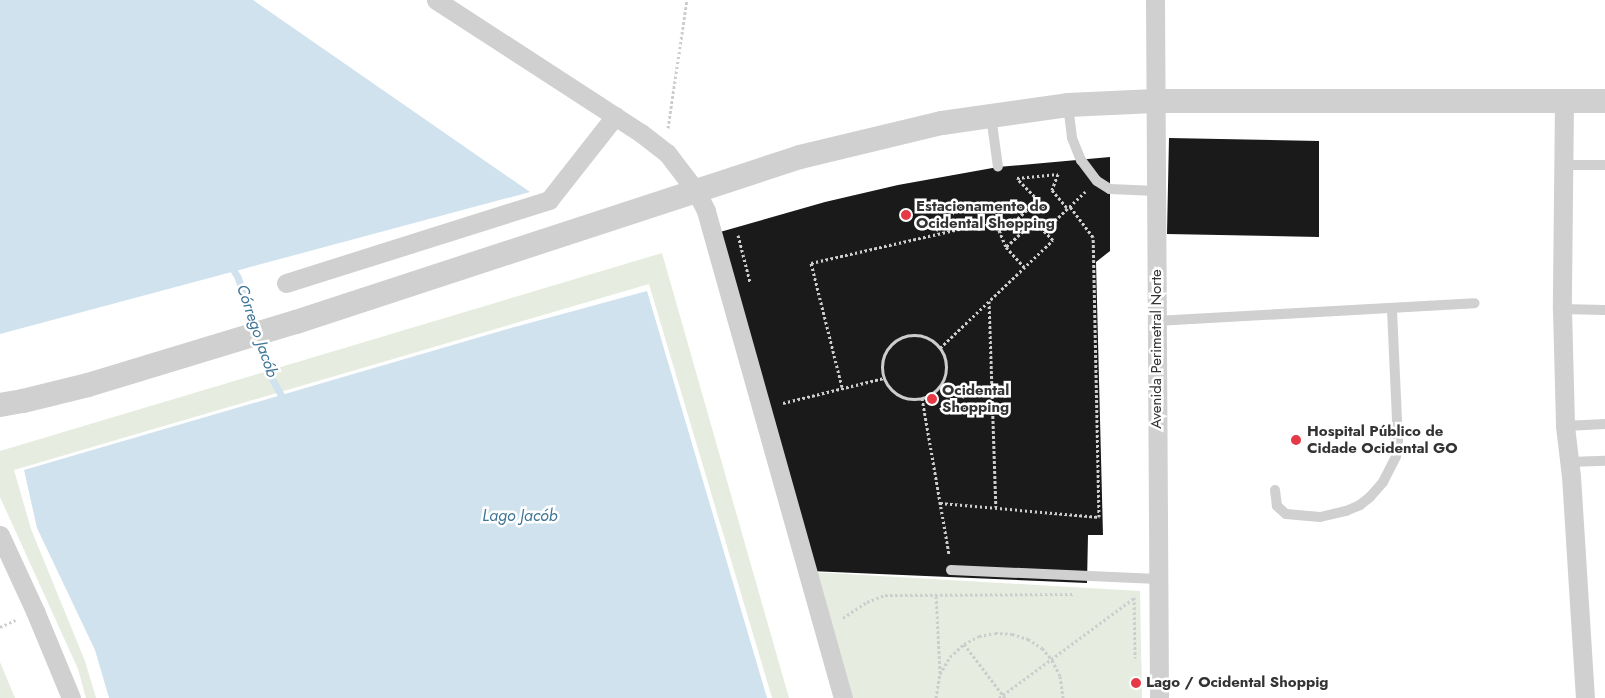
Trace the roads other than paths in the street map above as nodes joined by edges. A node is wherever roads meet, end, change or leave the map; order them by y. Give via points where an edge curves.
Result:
1 (436, 0) edge
2 (1155, 0) edge
3 (1564, 100) junction
4 (1155, 101) junction
5 (1605, 101) edge
6 (1068, 105) junction
7 (991, 115) junction
8 (615, 116) junction
9 (1564, 165) junction
10 (1605, 165) edge
11 (998, 168) dead end
12 (696, 191) junction
13 (1156, 191) junction
14 (286, 283) dead end
15 (1474, 303) dead end
16 (1392, 308) junction
17 (1562, 309) junction
18 (1605, 310) edge
19 (1156, 321) junction
20 (0, 405) edge
21 (1605, 424) edge
22 (1565, 426) junction
23 (1605, 461) edge
24 (1569, 462) junction
25 (1275, 490) dead end
26 (0, 535) edge
27 (951, 570) dead end
28 (1158, 586) junction
29 (71, 698) edge
30 (843, 698) edge
31 (1159, 698) edge
32 (1585, 698) edge

1 - 8 street
2 - 4 street, Avenida Perimetral Norte
3 - 4 street
3 - 5 street
3 - 9 street
4 - 6 street
4 - 13 street, Avenida Perimetral Norte
6 - 7 street
6 - 13 lane via 1072,138 1080,160 1097,180 1110,189
7 - 11 lane
7 - 12 street via 842,146
8 - 12 street via 667,153
8 - 14 street via 549,200
9 - 10 lane
9 - 17 street
12 - 20 street via 296,322 88,385
12 - 30 street via 706,212
13 - 19 street, Avenida Perimetral Norte
15 - 16 lane
16 - 19 lane
16 - 25 lane via 1398,442 1394,462 1383,482 1360,505 1346,512 1320,517 1286,514 1277,506
17 - 18 lane
17 - 22 street
19 - 28 street, Avenida Perimetral Norte
21 - 22 lane
22 - 24 street
23 - 24 lane
24 - 32 street
26 - 29 street
27 - 28 lane via 1087,576
28 - 31 street, Avenida Perimetral Norte

